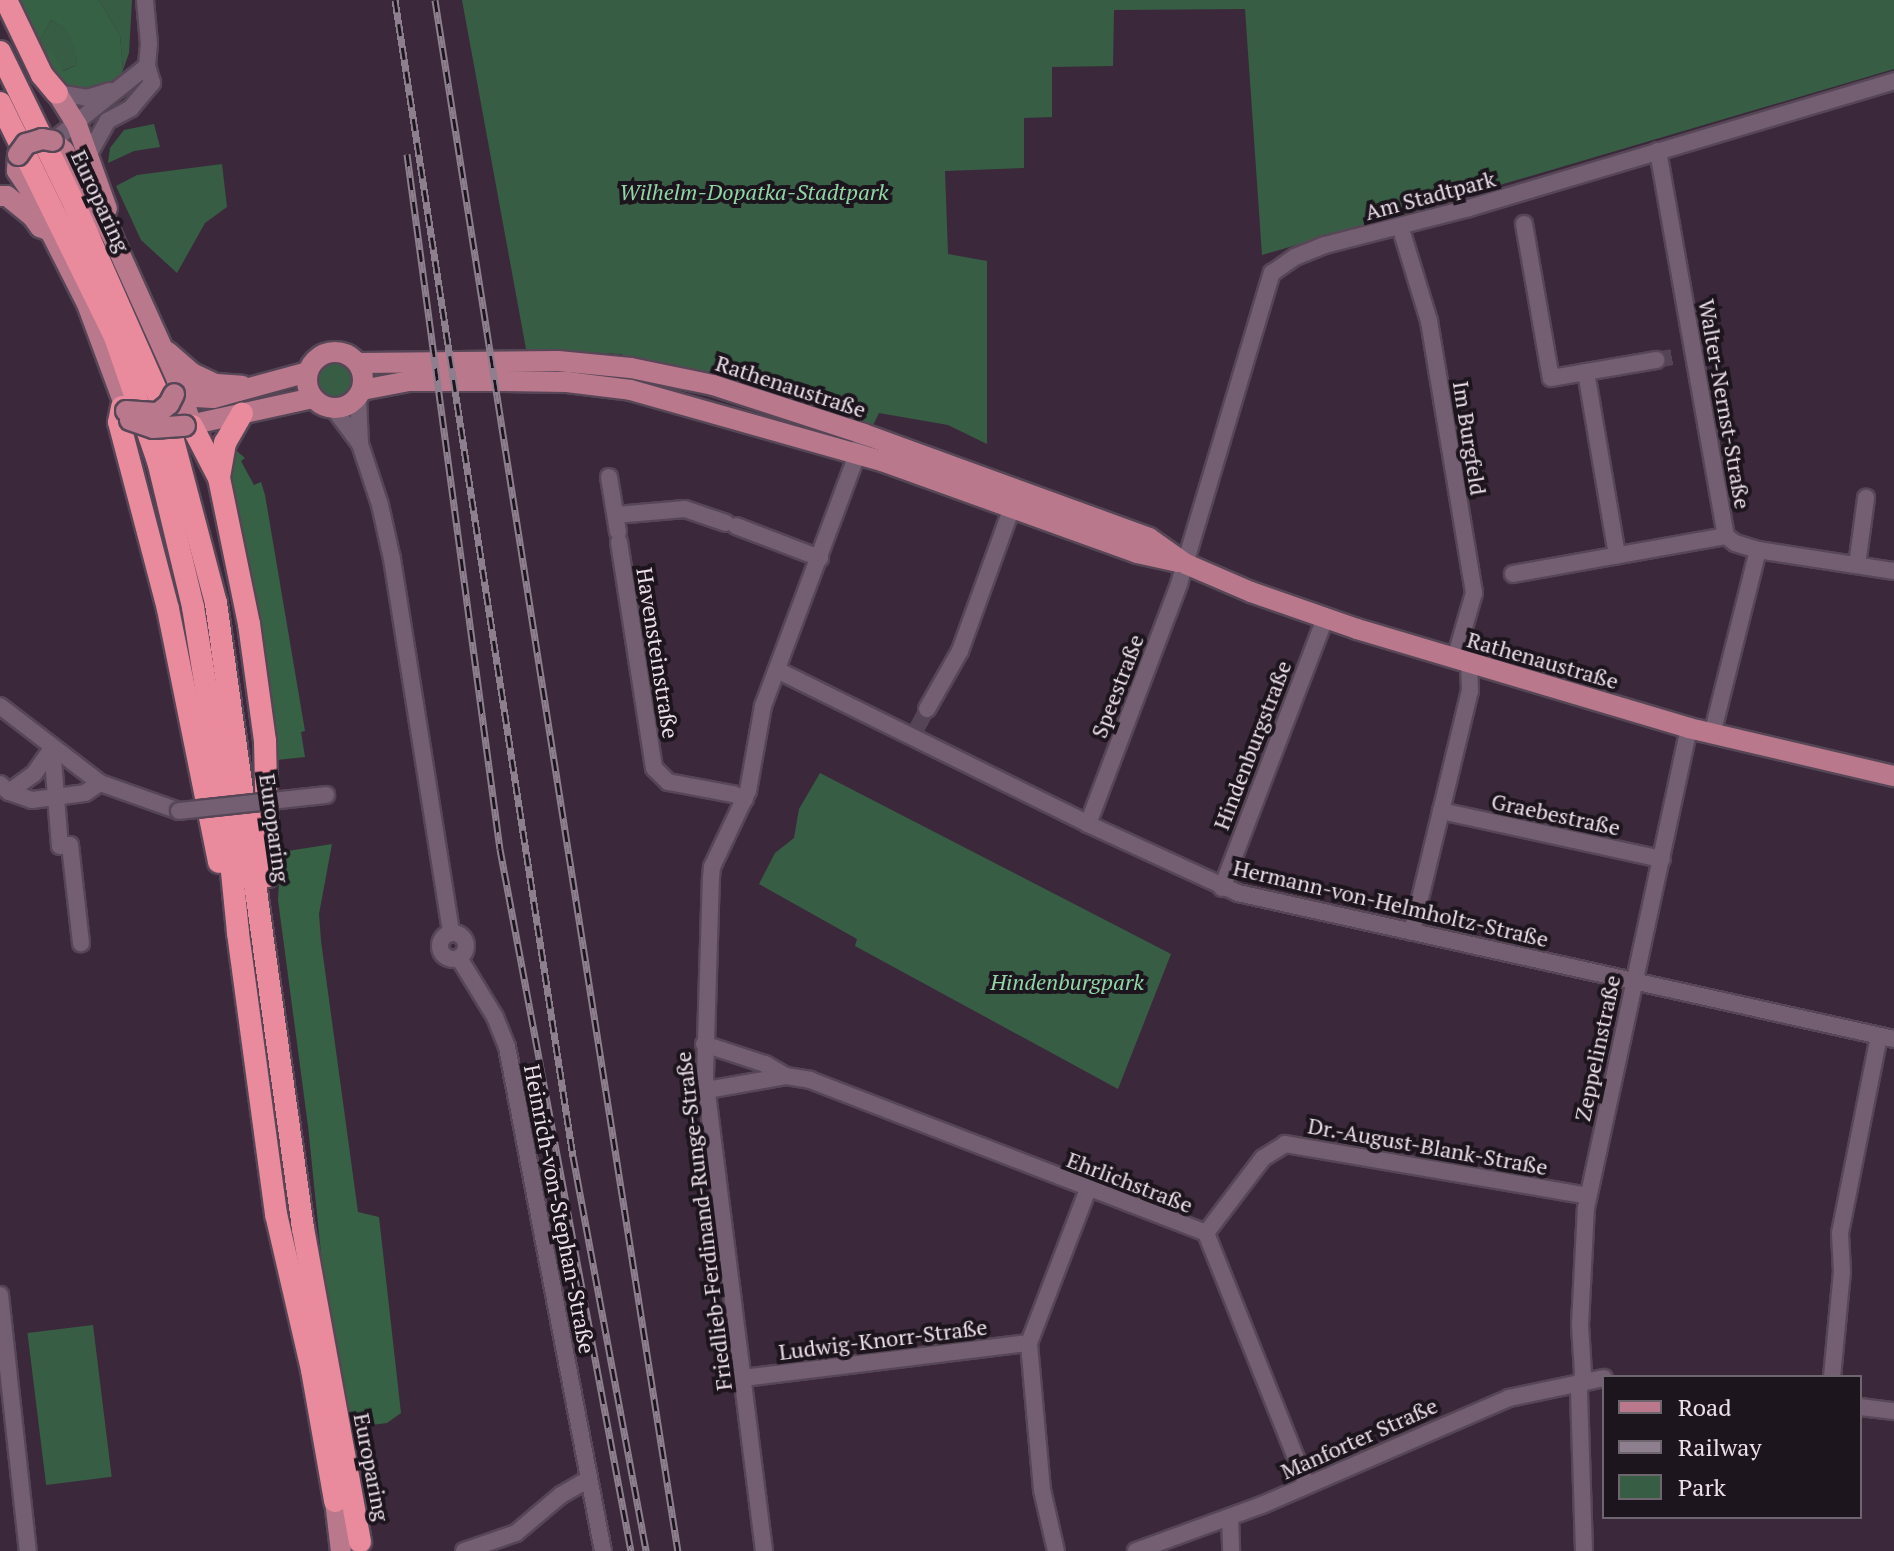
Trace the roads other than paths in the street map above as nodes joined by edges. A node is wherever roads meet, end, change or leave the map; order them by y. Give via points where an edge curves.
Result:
1 (6, 0) edge
2 (145, 0) edge
3 (0, 52) edge
4 (147, 66) junction
5 (42, 75) junction
6 (1894, 81) edge
7 (119, 88) junction
8 (57, 93) junction
9 (0, 103) edge
10 (77, 125) junction
11 (51, 130) junction
12 (1, 137) edge
13 (1658, 151) junction
14 (89, 154) junction
15 (11, 162) edge
16 (0, 196) edge
17 (1524, 224) dead end
18 (1400, 226) junction
19 (50, 231) junction
20 (112, 236) junction
21 (160, 343) junction
22 (1656, 360) tunnel mouth
23 (358, 363) junction
24 (308, 372) junction
25 (1586, 372) junction
26 (255, 386) junction
27 (175, 387) junction
28 (360, 394) junction
29 (313, 398) junction
30 (334, 409) junction
31 (126, 413) junction
32 (242, 413) junction
33 (188, 426) junction
34 (864, 434) junction
35 (360, 444) junction
36 (858, 457) junction
37 (609, 477) dead end
38 (219, 478) junction
39 (1866, 498) dead end
40 (1012, 507) junction
41 (618, 530) junction
42 (1726, 536) junction
43 (1758, 550) junction
44 (1617, 555) junction
45 (820, 558) junction
46 (1186, 564) junction
47 (1857, 565) junction
48 (1894, 571) edge
49 (1513, 574) dead end
50 (1325, 618) junction
51 (1462, 661) junction
52 (777, 670) junction
53 (0, 706) edge
54 (927, 709) tunnel mouth
55 (1689, 728) junction
56 (1712, 734) junction
57 (52, 747) junction
58 (1894, 776) edge
59 (100, 783) junction
60 (4, 788) edge
61 (326, 795) dead end
62 (54, 798) junction
63 (745, 799) junction
64 (94, 800) dead end
65 (1441, 811) junction
66 (1088, 824) junction
67 (1662, 859) junction
68 (1222, 888) junction
69 (1412, 932) junction
70 (238, 933) junction
71 (81, 943) dead end
72 (1635, 980) junction
73 (270, 985) junction
74 (1886, 1037) edge
75 (704, 1044) junction
76 (786, 1076) junction
77 (707, 1090) junction
78 (1088, 1189) junction
79 (1588, 1196) junction
80 (1206, 1233) junction
81 (0, 1295) edge
82 (1029, 1343) junction
83 (1832, 1375) edge
84 (743, 1378) junction
85 (1602, 1378) edge
86 (1582, 1382) junction
87 (1862, 1407) edge
88 (1894, 1411) edge
89 (589, 1479) junction
90 (1307, 1485) junction
91 (335, 1501) joint
92 (1230, 1517) junction
93 (354, 1548) edge
94 (1050, 1550) edge
95 (28, 1551) edge
96 (464, 1551) edge
97 (603, 1551) edge
98 (764, 1551) edge
99 (1136, 1551) edge
100 (1231, 1551) edge
101 (1584, 1551) edge

1 - 5 highway
2 - 4 street
3 - 73 highway, Europaring via 131,329 178,452 216,603
4 - 7 street
4 - 14 street via 152,83 145,95 107,121
5 - 8 highway
5 - 11 highway
6 - 13 street, Am Stadtpark
7 - 8 street via 87,98
7 - 10 street
8 - 10 main road, Europaring
9 - 70 highway, Europaring via 115,337 158,461 193,607 226,812
10 - 11 street
10 - 14 main road, Europaring
11 - 15 main road, Europaring, bridge via 26,144
11 - 20 main road, Europaring
12 - 15 highway
13 - 18 street, Am Stadtpark
13 - 42 street, Walter-Nernst-Straße via 1686,355
14 - 20 main road, Europaring
15 - 19 main road via 44,210
16 - 19 main road via 7,196
17 - 25 street via 1551,378
18 - 46 street, Am Stadtpark via 1295,257 1272,273
18 - 51 street, Im Burgfeld via 1429,321 1474,593
19 - 31 main road via 87,304
20 - 21 main road, Europaring
21 - 26 main road via 178,362 216,384
21 - 27 main road, Europaring
22 - 25 street
23 - 24 main road via 341,352 330,352
23 - 28 main road via 364,381
23 - 34 main road, Rathenaustraße via 558,361 631,368 713,385
24 - 26 main road
24 - 29 main road
25 - 44 street
26 - 27 main road via 213,398 195,397
27 - 31 main road, bridge via 169,404 158,413
27 - 33 main road, Europaring
28 - 30 main road
28 - 35 street, Heinrich-von-Stephan-Straße
28 - 36 main road, Rathenaustraße via 409,381 567,382 631,390
29 - 30 main road
29 - 32 main road
30 - 35 street, Heinrich-von-Stephan-Straße
31 - 33 main road, bridge via 153,428
31 - 70 highway via 119,422 168,609 197,764
32 - 33 main road
32 - 38 highway via 223,449
33 - 38 highway
34 - 36 street, Friedlieb-Ferdinand-Runge-Straße
34 - 46 main road, Rathenaustraße via 1149,538
35 - 89 street, Heinrich-von-Stephan-Straße via 392,559 451,933 443,938 441,953 459,958 507,1047
36 - 40 main road, Rathenaustraße
36 - 45 street, Friedlieb-Ferdinand-Runge-Straße
37 - 41 street, Havensteinstraße
38 - 73 highway via 249,624 263,727
39 - 47 street
40 - 46 main road, Rathenaustraße via 1142,555
40 - 54 street via 960,651
41 - 45 street via 685,509
41 - 63 street, Havensteinstraße via 654,768 668,782
42 - 43 street, Walter-Nernst-Straße
42 - 44 street
43 - 47 street, Walter-Nernst-Straße
43 - 56 street
44 - 49 street
45 - 52 street, Friedlieb-Ferdinand-Runge-Straße
46 - 50 main road, Rathenaustraße
46 - 66 street, Speestraße
47 - 48 street, Walter-Nernst-Straße
50 - 51 main road, Rathenaustraße
50 - 68 street, Hindenburgstraße
51 - 55 main road, Rathenaustraße
51 - 65 street, Im Burgfeld via 1470,691
52 - 63 street, Friedlieb-Ferdinand-Runge-Straße via 759,719
52 - 66 street, Hermann-von-Helmholtz-Straße via 915,732
53 - 57 street
55 - 56 main road, Rathenaustraße
55 - 67 street, Zeppelinstraße
56 - 58 main road, Rathenaustraße
57 - 59 street
57 - 60 street via 34,774
57 - 62 street
59 - 61 street, bridge via 179,811
59 - 62 street via 85,793
59 - 64 street
60 - 62 street via 32,800
62 - 71 street via 60,846 70,845
63 - 75 street, Friedlieb-Ferdinand-Runge-Straße via 712,867
65 - 67 street, Graebestraße
65 - 69 street, Im Burgfeld
66 - 68 street, Hermann-von-Helmholtz-Straße
67 - 72 street, Zeppelinstraße
68 - 69 street, Hermann-von-Helmholtz-Straße
69 - 72 street, Hermann-von-Helmholtz-Straße
70 - 91 highway, Europaring via 276,1214
72 - 74 street, Hermann-von-Helmholtz-Straße
72 - 79 street, Zeppelinstraße
73 - 93 highway, Europaring
74 - 83 street via 1840,1233 1842,1272
75 - 76 street, Ehrlichstraße
75 - 77 street, Friedlieb-Ferdinand-Runge-Straße
76 - 77 street, Ehrlichstraße
76 - 78 street, Ehrlichstraße via 810,1080
77 - 84 street, Friedlieb-Ferdinand-Runge-Straße
78 - 80 street, Ehrlichstraße
78 - 82 street
79 - 80 street, Dr.-August-Blank-Straße via 1285,1144 1263,1158
79 - 86 street, Zeppelinstraße
80 - 90 street, Ehrlichstraße
81 - 95 street
82 - 84 street, Ludwig-Knorr-Straße
82 - 94 street
84 - 98 street, Friedlieb-Ferdinand-Runge-Straße
85 - 86 street, Manforter Straße
86 - 90 street, Manforter Straße via 1509,1398
86 - 101 street, Zeppelinstraße
87 - 88 street
89 - 96 street via 516,1533
89 - 97 street, Heinrich-von-Stephan-Straße
90 - 92 street, Manforter Straße
91 - 93 main road, Europaring
92 - 99 street, Manforter Straße
92 - 100 street

